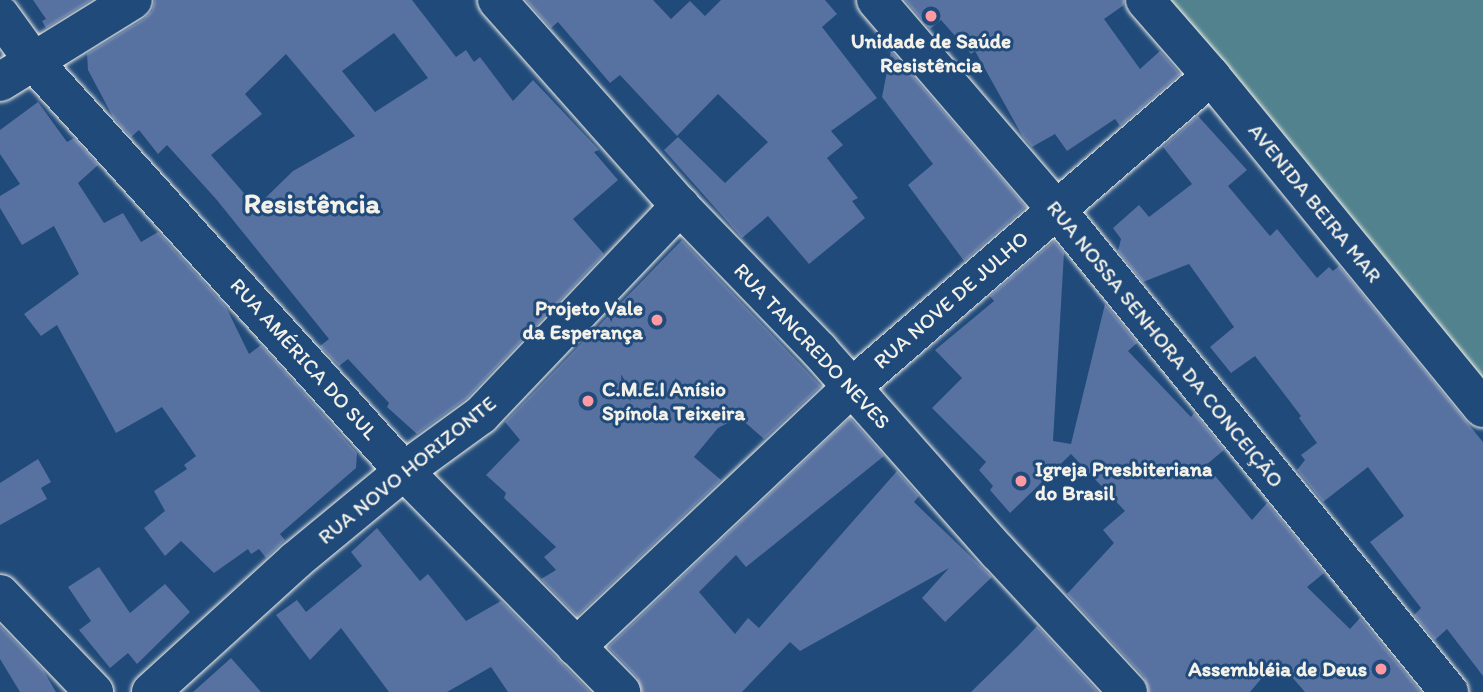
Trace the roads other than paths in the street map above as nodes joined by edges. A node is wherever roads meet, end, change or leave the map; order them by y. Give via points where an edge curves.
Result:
1 (133, 0) edge
2 (497, 0) edge
3 (876, 0) edge
4 (1144, 0) edge
5 (0, 15) edge
6 (34, 62) junction
7 (1211, 76) junction
8 (0, 82) edge
9 (680, 206) junction
10 (1056, 209) junction
11 (852, 387) junction
12 (1483, 408) edge
13 (404, 471) junction
14 (0, 594) edge
15 (576, 647) junction
16 (94, 692) edge
17 (151, 692) edge
18 (621, 692) edge
19 (1128, 692) edge
20 (1448, 692) edge

1 - 6 street
2 - 9 street, RUA TANCREDO NEVES
3 - 10 street, RUA NOSSA SENHORA DA CONCEIÇÃO
4 - 7 street, AVENIDA BEIRA MAR
5 - 6 street, RUA AMÉRICA DO SUL
6 - 8 street
6 - 13 street, RUA AMÉRICA DO SUL
7 - 10 street, RUA NOVE DE JULHO
7 - 12 street, AVENIDA BEIRA MAR
9 - 11 street, RUA TANCREDO NEVES
9 - 13 street, RUA NOVO HORIZONTE via 481,415
10 - 11 street, RUA NOVE DE JULHO
10 - 20 street, RUA NOSSA SENHORA DA CONCEIÇÃO
11 - 15 street, RUA NOVE DE JULHO
11 - 19 street, RUA TANCREDO NEVES
13 - 15 street, RUA AMÉRICA DO SUL
13 - 17 street, RUA NOVO HORIZONTE via 296,560
14 - 16 street
15 - 18 street, RUA AMÉRICA DO SUL

